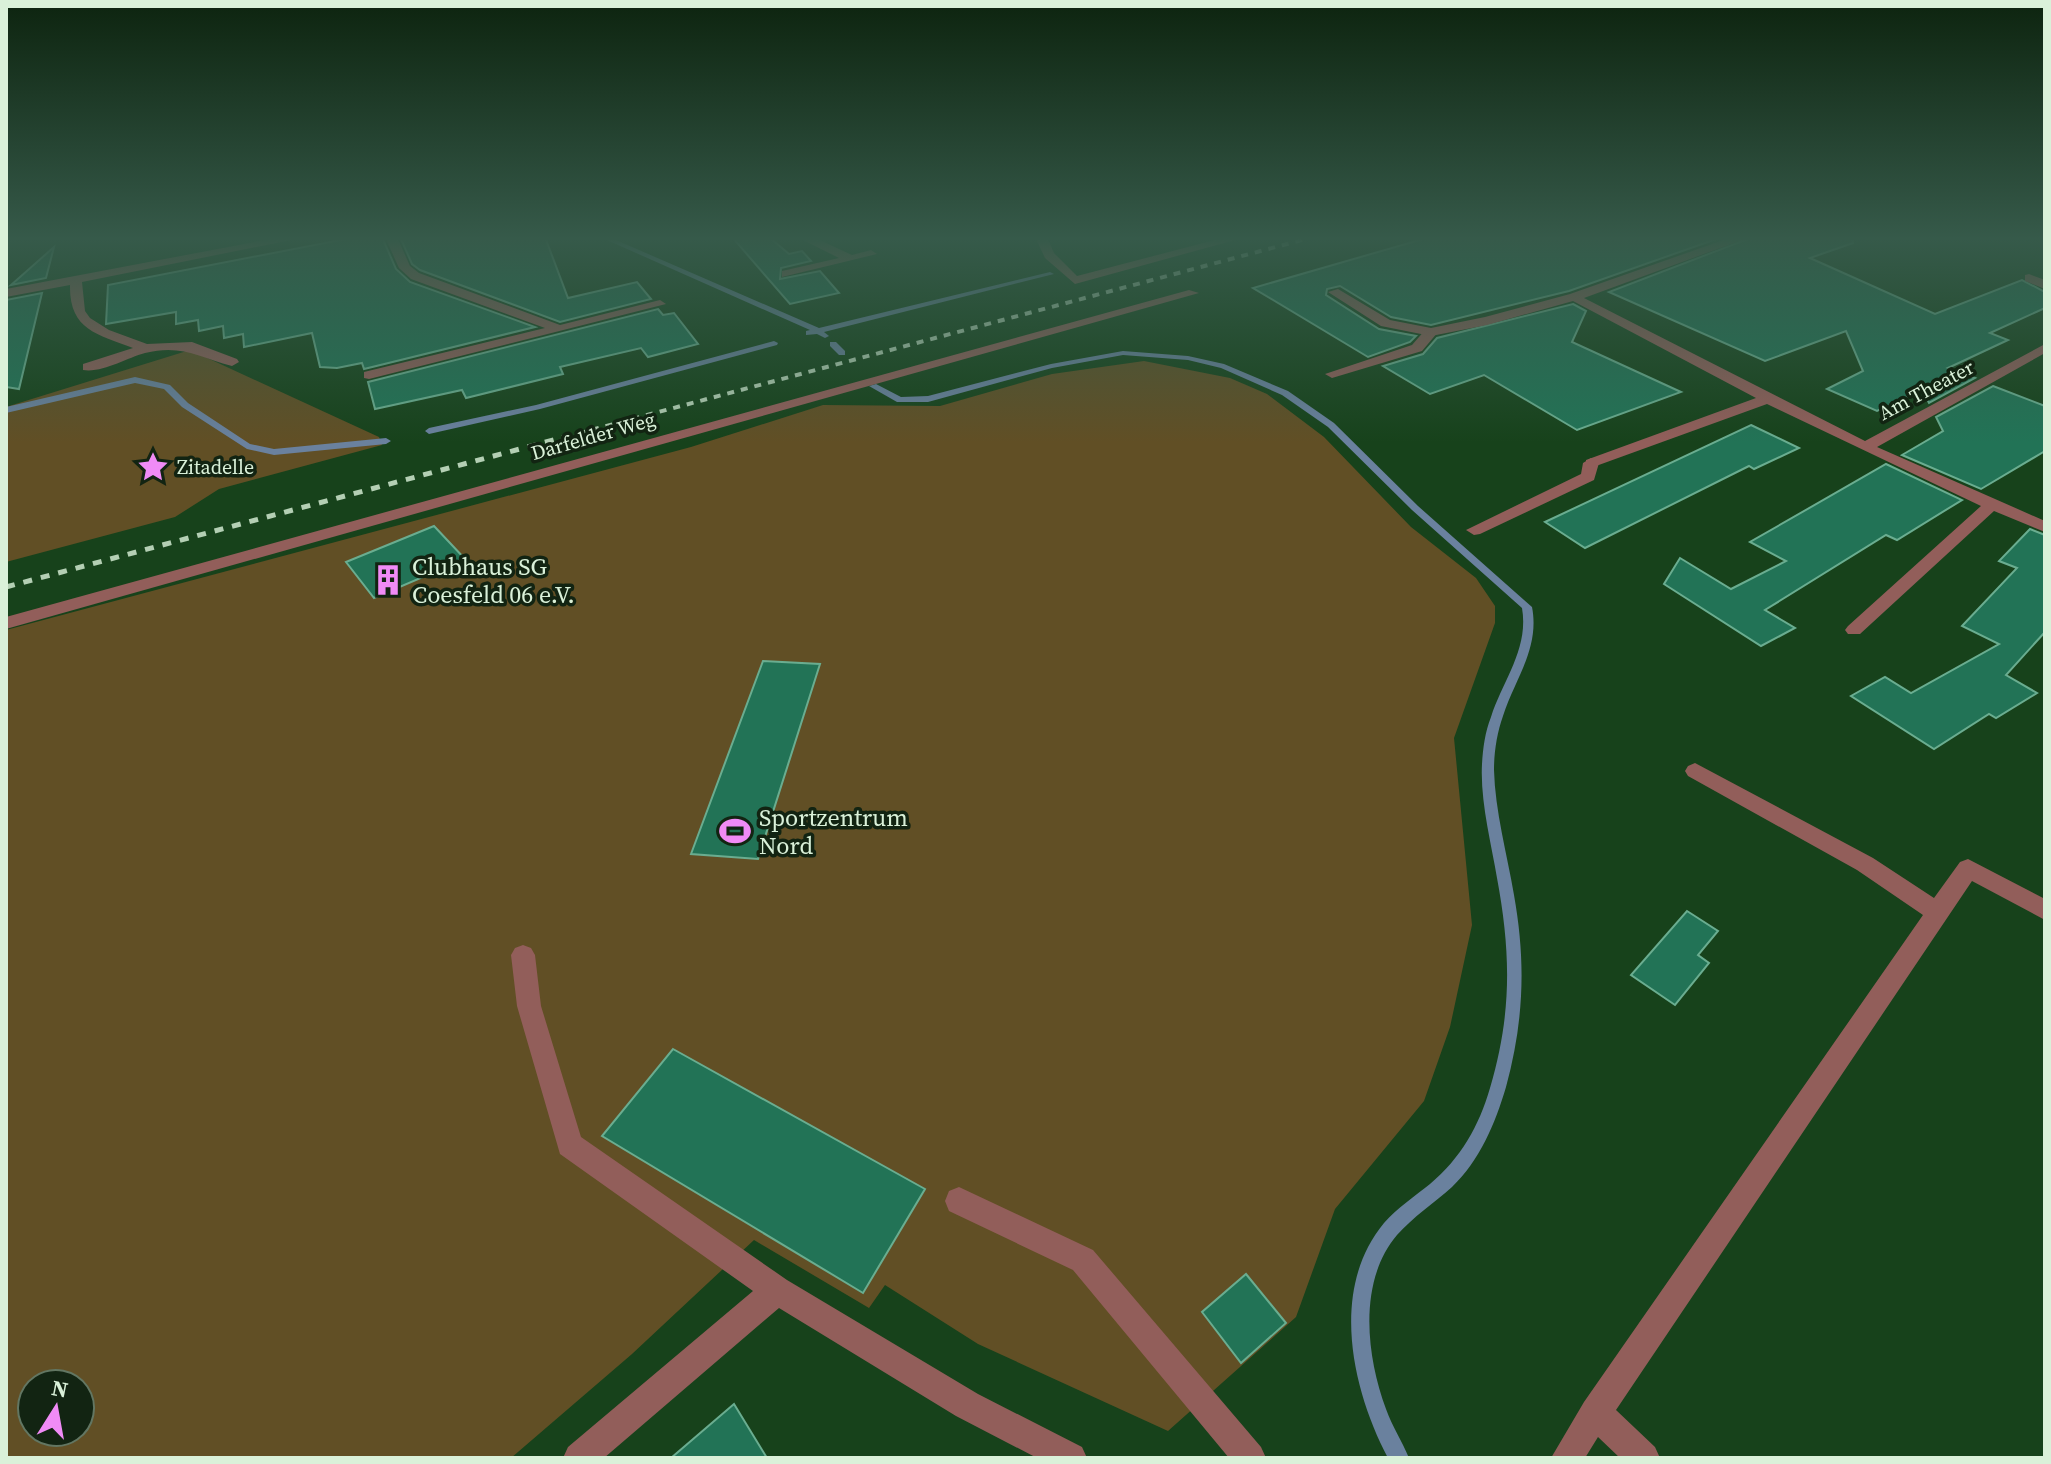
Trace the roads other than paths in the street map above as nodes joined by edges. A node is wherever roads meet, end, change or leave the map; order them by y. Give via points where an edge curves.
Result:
1 (75, 305) edge
2 (495, 305) edge
3 (654, 305) edge
4 (1149, 305) edge
5 (1356, 305) edge
6 (1544, 305) edge
7 (1590, 305) edge
8 (557, 328) junction
9 (1431, 332) junction
10 (146, 348) junction
11 (2045, 348) edge
12 (232, 362) dead end
13 (88, 367) dead end
14 (1332, 374) dead end
15 (369, 375) dead end
16 (1767, 399) junction
17 (1868, 446) junction
18 (1991, 505) junction
19 (2045, 527) edge
20 (1474, 530) dead end
21 (6, 623) edge
22 (1854, 630) dead end
23 (1695, 771) dead end
24 (2045, 910) edge
25 (1938, 913) junction
26 (523, 955) dead end
27 (959, 1201) dead end
28 (777, 1290) junction
29 (1595, 1413) junction
30 (579, 1458) edge
31 (1071, 1458) edge
32 (1250, 1458) edge
33 (1567, 1458) edge
34 (1644, 1458) edge

1 - 10 street via 84,322
2 - 8 street
3 - 8 street
4 - 21 street, Darfelder Weg
5 - 9 street via 1386,323
6 - 9 street
7 - 16 street, Am Theater
8 - 15 street
9 - 14 street via 1417,348
10 - 12 street via 192,346
10 - 13 street
11 - 17 street, Am Theater
16 - 17 street, Am Theater
16 - 20 street via 1591,463 1588,477
17 - 18 street, Am Theater
18 - 19 street, Am Theater
18 - 22 street
23 - 25 street via 1865,864
24 - 25 street via 1968,868
25 - 29 street
26 - 28 street via 529,1006 570,1145
27 - 32 street via 1083,1260
28 - 30 street
28 - 31 street via 967,1405
29 - 33 street
29 - 34 street

